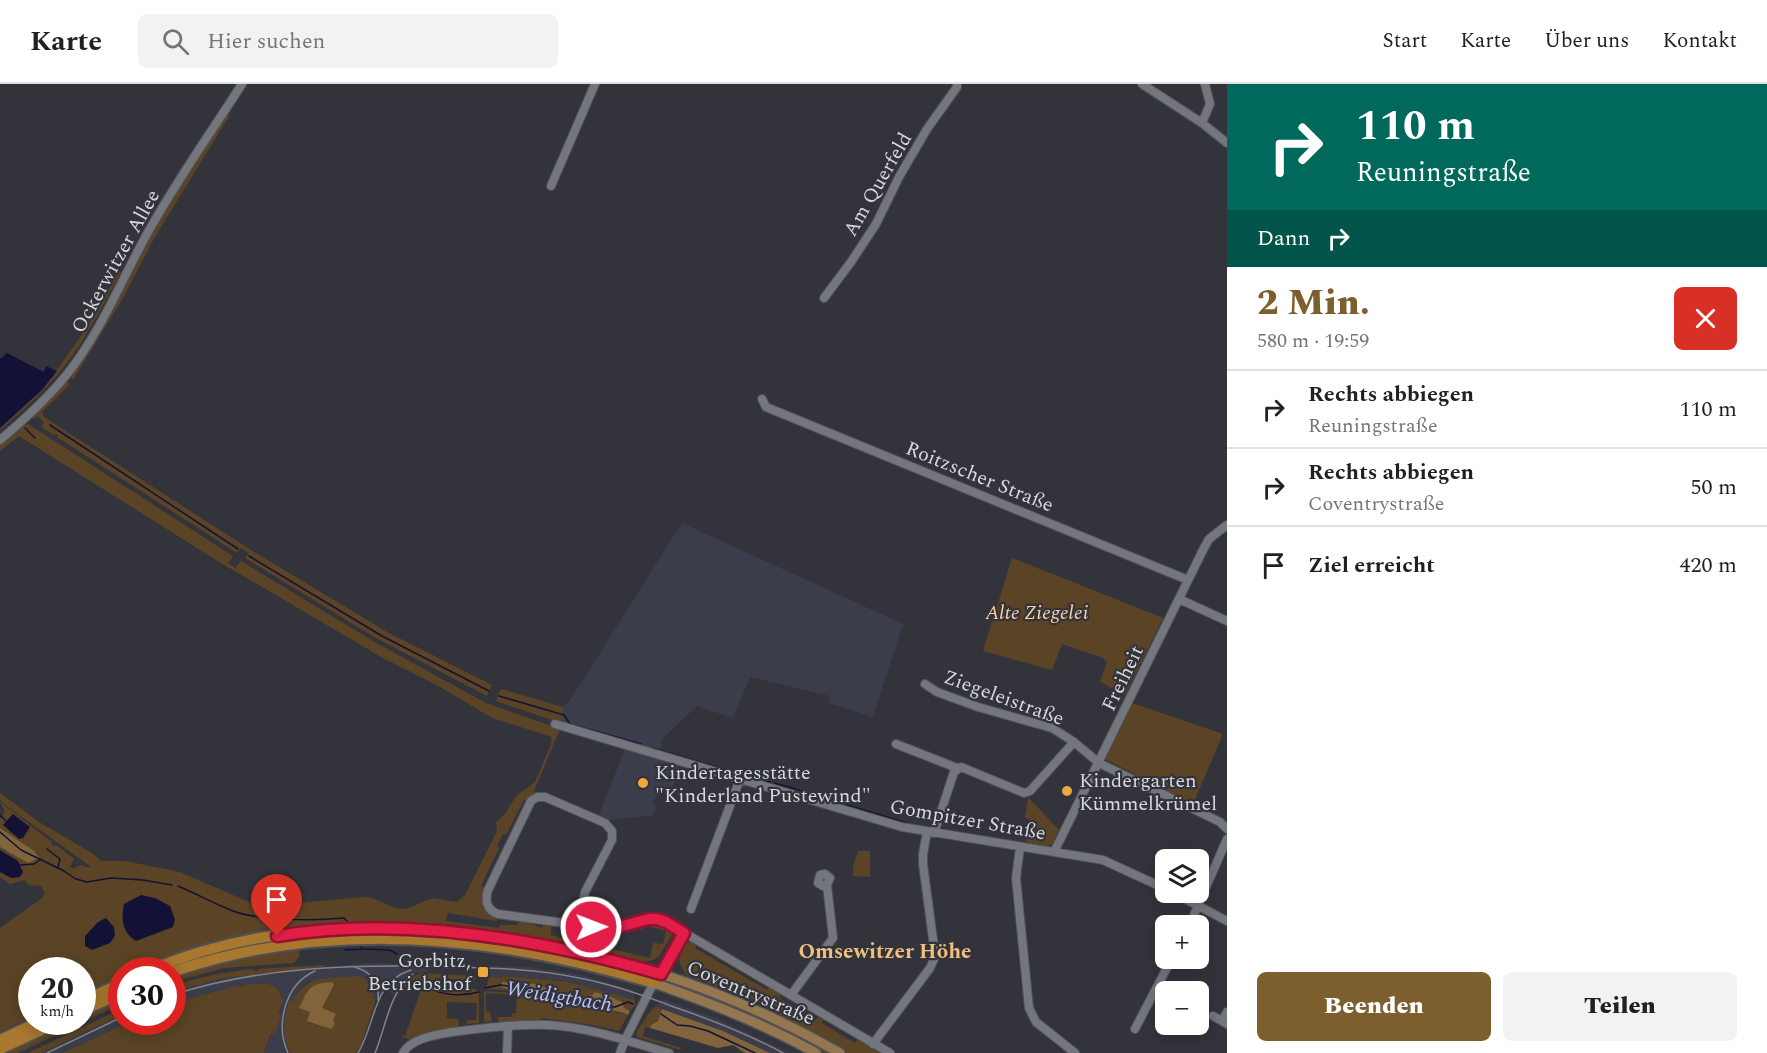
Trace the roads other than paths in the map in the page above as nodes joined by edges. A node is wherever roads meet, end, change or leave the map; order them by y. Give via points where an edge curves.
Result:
1 (242, 84) edge
2 (595, 84) edge
3 (957, 84) edge
4 (1142, 84) edge
5 (1205, 84) edge
6 (1202, 123) junction
7 (1227, 143) edge
8 (551, 186) dead end
9 (824, 298) dead end
10 (762, 399) dead end
11 (0, 440) edge
12 (1227, 525) edge
13 (1188, 580) junction
14 (1179, 599) junction
15 (1227, 621) edge
16 (925, 684) dead end
17 (555, 724) dead end
18 (1074, 742) junction
19 (896, 744) dead end
20 (1099, 763) junction
21 (957, 768) junction
22 (740, 779) junction
23 (1227, 829) edge
24 (930, 833) junction
25 (1227, 839) edge
26 (1020, 847) junction
27 (1054, 852) junction
28 (1155, 884) edge
29 (827, 885) dead end
30 (1193, 903) edge
31 (1199, 906) junction
32 (691, 909) dead end
33 (1194, 915) edge
34 (1227, 921) edge
35 (579, 925) junction
36 (684, 933) junction
37 (186, 957) edge
38 (186, 968) edge
39 (1166, 969) edge
40 (661, 974) junction
41 (654, 983) junction
42 (791, 996) junction
43 (1227, 1012) edge
44 (1213, 1016) dead end
45 (1225, 1022) edge
46 (508, 1026) junction
47 (1136, 1029) dead end
48 (18, 1031) edge
49 (31, 1035) edge
50 (3, 1038) edge
51 (625, 1040) junction
52 (873, 1044) junction
53 (0, 1049) edge
54 (403, 1053) edge
55 (507, 1053) edge
56 (620, 1053) edge
57 (669, 1053) edge
58 (816, 1053) edge
59 (840, 1053) edge
60 (890, 1053) edge
61 (1075, 1053) edge

1 - 11 street, Ockerwitzer Allee via 147,233 83,352 38,407
2 - 8 street
3 - 9 street, Am Querfeld via 899,177 876,224
4 - 6 street
5 - 6 street via 1210,104
6 - 7 street
10 - 13 street, Roitzscher Straße via 766,407
12 - 13 street, Freiheit via 1206,543
13 - 14 street, Freiheit
14 - 15 street
14 - 20 street, Freiheit
16 - 18 street, Ziegeleistraße via 968,703 1052,728
17 - 22 street, Gompitzer Straße
18 - 20 street, Ziegeleistraße
18 - 21 street via 1024,793
19 - 21 street
20 - 23 street, Ziegeleistraße via 1220,822
20 - 27 street, Freiheit
21 - 24 street
22 - 24 street, Gompitzer Straße
22 - 32 street
24 - 26 street, Gompitzer Straße
24 - 52 street via 923,854 934,959
25 - 31 street
26 - 27 street, Gompitzer Straße
26 - 61 street via 1016,878 1029,1008 1036,1022
27 - 28 street, Gompitzer Straße via 1103,860
29 - 42 street via 833,938
30 - 31 street
31 - 33 street
31 - 34 street
35 - 35 street via 498,914 486,900 531,801 537,797 608,825 612,831 612,840 582,900
35 - 36 street via 615,928 657,919
36 - 40 street
36 - 42 street
37 - 40 highway, Coventrystraße via 299,932 394,929 513,940
38 - 41 highway, Coventrystraße via 232,954 301,942 410,939 555,958
39 - 47 street
40 - 41 street
40 - 59 main road, Coventrystraße via 762,1012
41 - 51 street
41 - 58 main road, Coventrystraße via 734,1013
42 - 52 street
43 - 45 street
44 - 45 street
46 - 51 street via 549,1025
46 - 54 street via 444,1034 410,1044
46 - 55 street
48 - 50 highway
49 - 53 highway
51 - 56 street
51 - 57 street
52 - 60 street

